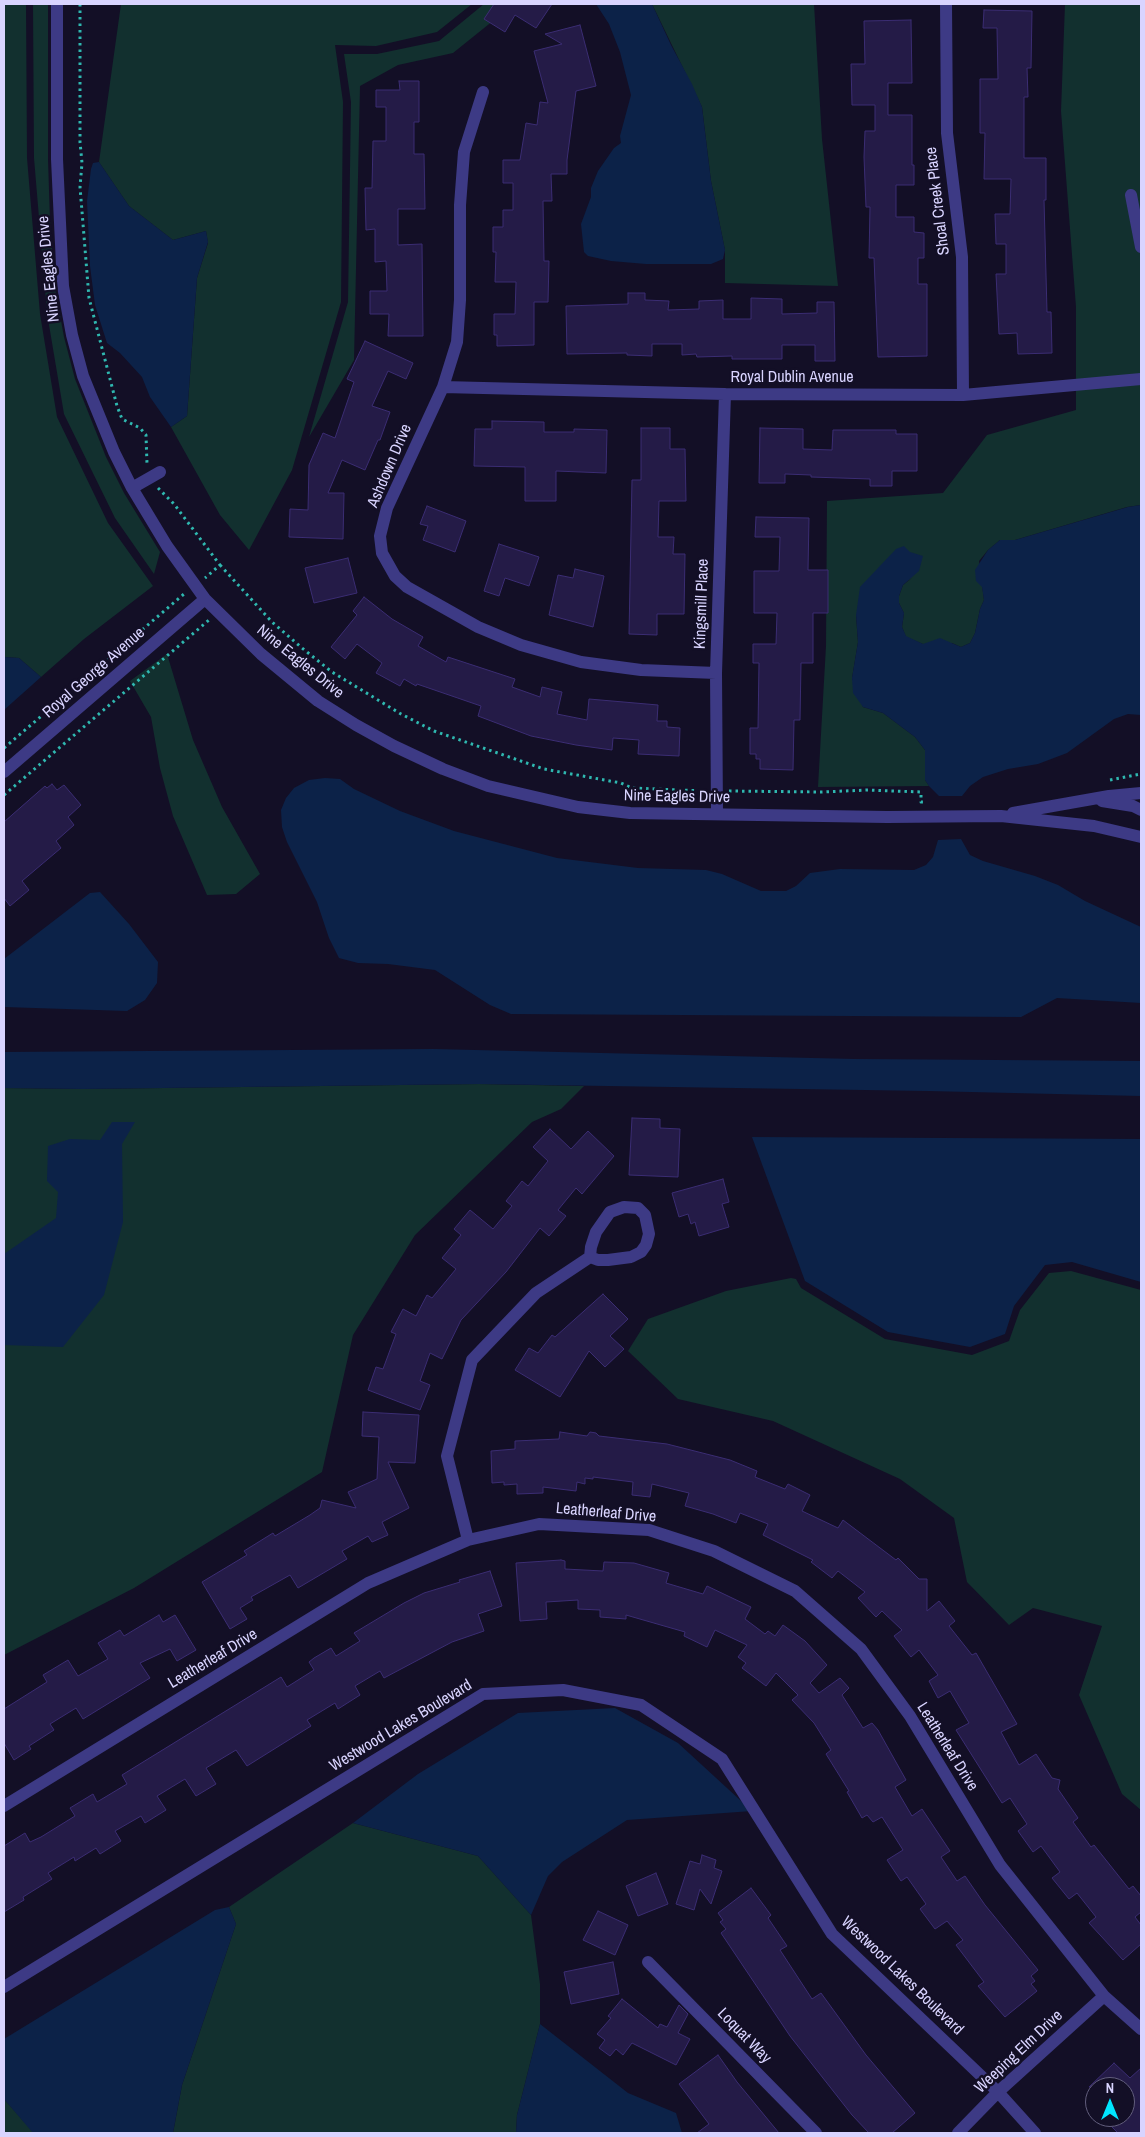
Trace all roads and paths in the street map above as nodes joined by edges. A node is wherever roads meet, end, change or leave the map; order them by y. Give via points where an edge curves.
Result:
1 (57, 4) edge
2 (80, 4) edge
3 (946, 4) edge
4 (483, 92) dead end
5 (1130, 195) dead end
6 (1141, 247) edge
7 (1141, 379) edge
8 (443, 387) junction
9 (725, 394) junction
10 (964, 395) junction
11 (156, 474) junction
12 (132, 488) junction
13 (220, 565) junction
14 (204, 578) dead end
15 (187, 592) dead end
16 (205, 599) junction
17 (209, 619) dead end
18 (716, 673) junction
19 (4, 748) edge
20 (4, 772) edge
21 (1141, 774) edge
22 (1104, 781) dead end
23 (703, 791) dead end
24 (728, 791) dead end
25 (1141, 792) edge
26 (4, 795) edge
27 (1090, 799) junction
28 (930, 802) dead end
29 (1141, 810) edge
30 (717, 814) junction
31 (1001, 816) junction
32 (1141, 837) edge
33 (590, 1257) junction
34 (468, 1540) junction
35 (4, 1806) edge
36 (648, 1962) dead end
37 (4, 1987) edge
38 (1104, 1996) junction
39 (1141, 2029) edge
40 (998, 2092) junction
41 (816, 2133) edge
42 (958, 2133) edge
43 (1035, 2133) edge

1 - 12 street, Nine Eagles Drive via 57,159 63,286 83,376
2 - 11 path via 80,187 89,298 117,406 122,419 146,435 146,462
3 - 10 street, Shoal Creek Place via 947,133 962,257
4 - 8 street, Ashdown Drive via 464,152 457,342
5 - 6 street
7 - 10 street, Royal Dublin Avenue
8 - 9 street, Royal Dublin Avenue
8 - 18 street, Ashdown Drive via 387,508 380,536 382,553 395,576 407,587 478,627 521,645 581,662 641,670
9 - 10 street, Royal Dublin Avenue
9 - 18 street, Kingsmill Place
11 - 12 street
11 - 13 path via 157,487 174,504
12 - 16 street, Nine Eagles Drive via 167,546
13 - 14 path
13 - 23 path via 272,622 317,660 401,714 434,731 544,769 632,788
15 - 19 path
16 - 20 street, Royal George Avenue
16 - 30 street, Nine Eagles Drive via 260,654 318,701 386,742 443,769 488,786 578,807 630,813
17 - 26 path
18 - 30 street, Kingsmill Place
21 - 22 path
24 - 28 path via 921,792 921,802
25 - 27 street, Nine Eagles Drive
27 - 29 street, Nine Eagles Drive
27 - 31 street, Nine Eagles Drive
30 - 31 street, Nine Eagles Drive
31 - 32 street, Nine Eagles Drive via 1094,826
33 - 33 street via 596,1232 610,1212 624,1207 638,1208 645,1215 649,1234 641,1252 631,1257 608,1260
33 - 34 street via 536,1293 472,1360 447,1456
34 - 35 street, Leatherleaf Drive via 368,1583
34 - 38 street, Leatherleaf Drive via 539,1524 649,1530 714,1551 795,1591 861,1649 910,1716 1000,1865
36 - 41 street, Loquat Way
37 - 40 street, Westwood Lakes Boulevard via 484,1694 563,1690 641,1705 722,1759 832,1934
38 - 39 street, Leatherleaf Drive
38 - 40 street, Weeping Elm Drive
40 - 42 street, Weeping Elm Drive
40 - 43 street, Westwood Lakes Boulevard

